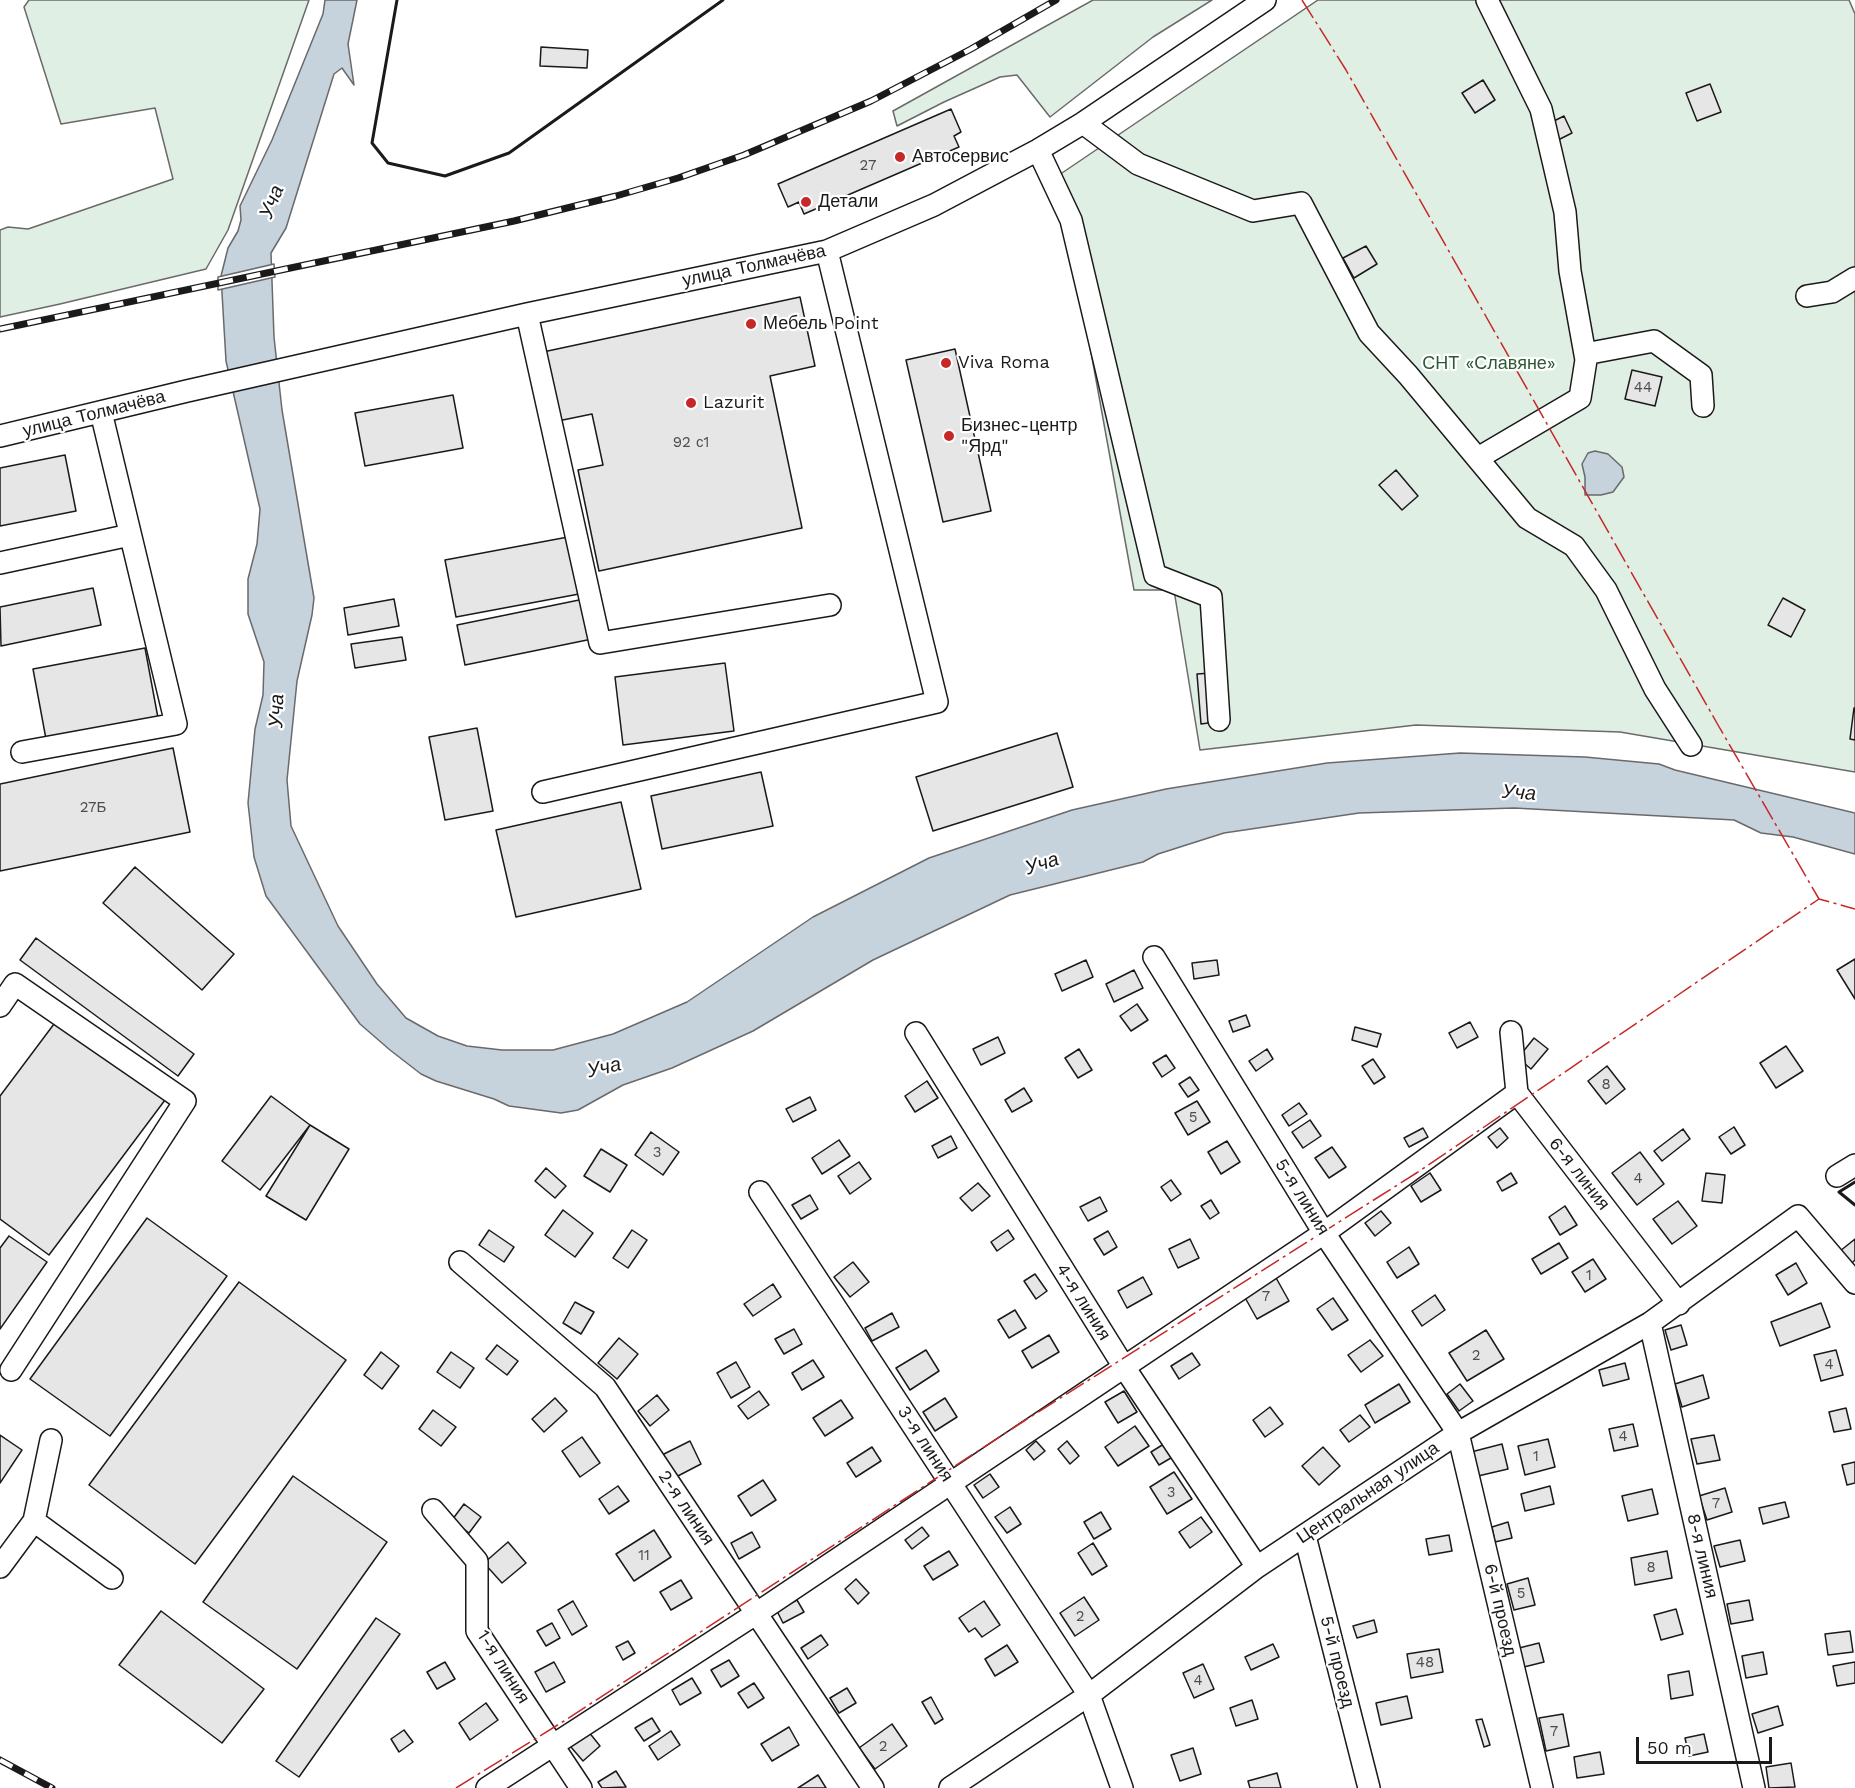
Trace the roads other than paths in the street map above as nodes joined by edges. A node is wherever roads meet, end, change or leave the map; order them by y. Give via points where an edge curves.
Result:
1 (1265, 0) edge
2 (1487, 0) edge
3 (1083, 123) junction
4 (1038, 150) junction
5 (827, 251) junction
6 (1855, 278) edge
7 (1807, 296) dead end
8 (527, 314) junction
9 (1585, 354) junction
10 (1703, 406) dead end
11 (101, 412) junction
12 (0, 436) edge
13 (1478, 458) junction
14 (130, 535) junction
15 (0, 563) edge
16 (830, 605) dead end
17 (1219, 720) dead end
18 (1690, 745) dead end
19 (22, 752) dead end
20 (543, 792) dead end
21 (1154, 957) dead end
22 (0, 1006) edge
23 (1511, 1032) dead end
24 (916, 1033) dead end
25 (1516, 1093) junction
26 (1855, 1165) edge
27 (1837, 1176) dead end
28 (760, 1192) dead end
29 (1324, 1233) junction
30 (460, 1262) dead end
31 (1855, 1283) edge
32 (1679, 1304) junction
33 (1650, 1323) junction
34 (1124, 1367) junction
35 (11, 1370) dead end
36 (1458, 1433) junction
37 (51, 1440) dead end
38 (951, 1484) junction
39 (433, 1510) dead end
40 (34, 1521) junction
41 (1305, 1536) junction
42 (0, 1567) edge
43 (1257, 1567) junction
44 (112, 1578) dead end
45 (756, 1614) junction
46 (1089, 1695) junction
47 (553, 1745) junction
48 (487, 1788) edge
49 (582, 1788) edge
50 (873, 1788) edge
51 (950, 1788) edge
52 (1122, 1788) edge
53 (1369, 1788) edge
54 (1542, 1788) edge
55 (1754, 1788) edge

1 - 3 street, улица Толмачёва
2 - 9 street via 1542,109 1565,212 1570,270
3 - 4 street, улица Толмачёва
3 - 13 street via 1138,164 1253,211 1301,203 1369,333
4 - 5 street, улица Толмачёва via 934,205
4 - 17 street via 1071,220 1155,575 1210,597
5 - 8 street, улица Толмачёва
5 - 20 street via 937,702
6 - 7 street via 1832,292
8 - 11 street, улица Толмачёва
8 - 16 street via 600,643
9 - 10 street via 1654,341 1701,375
9 - 13 street via 1580,399
11 - 12 street, улица Толмачёва
11 - 14 street
13 - 18 street via 1527,518 1574,546 1606,591 1655,689
14 - 15 street
14 - 19 street via 176,724
21 - 29 street, 5-я линия
22 - 35 street via 15,984 185,1101
23 - 25 street
24 - 34 street, 4-я линия
25 - 29 street
25 - 32 street, 6-я линия
26 - 27 street
28 - 38 street, 3-я линия
29 - 34 street
29 - 36 street, 5-я линия
30 - 45 street, 2-я линия via 605,1387
31 - 32 street, Центральная улица via 1798,1216
32 - 33 street, Центральная улица
33 - 36 street, Центральная улица
33 - 55 street, 8-я линия
34 - 38 street
34 - 43 street, 4-я линия
36 - 41 street, Центральная улица
36 - 54 street, 6-й проезд
37 - 40 street
38 - 45 street
38 - 46 street, 3-я линия
39 - 47 street, 1-я линия via 477,1561 477,1630
40 - 42 street
40 - 44 street
41 - 43 street, Центральная улица
41 - 53 street, 5-й проезд
43 - 46 street, Центральная улица
45 - 47 street
45 - 50 street, 2-я линия
46 - 51 street, Центральная улица
46 - 52 street, 3-я линия
47 - 48 street
47 - 49 street, 1-я линия

